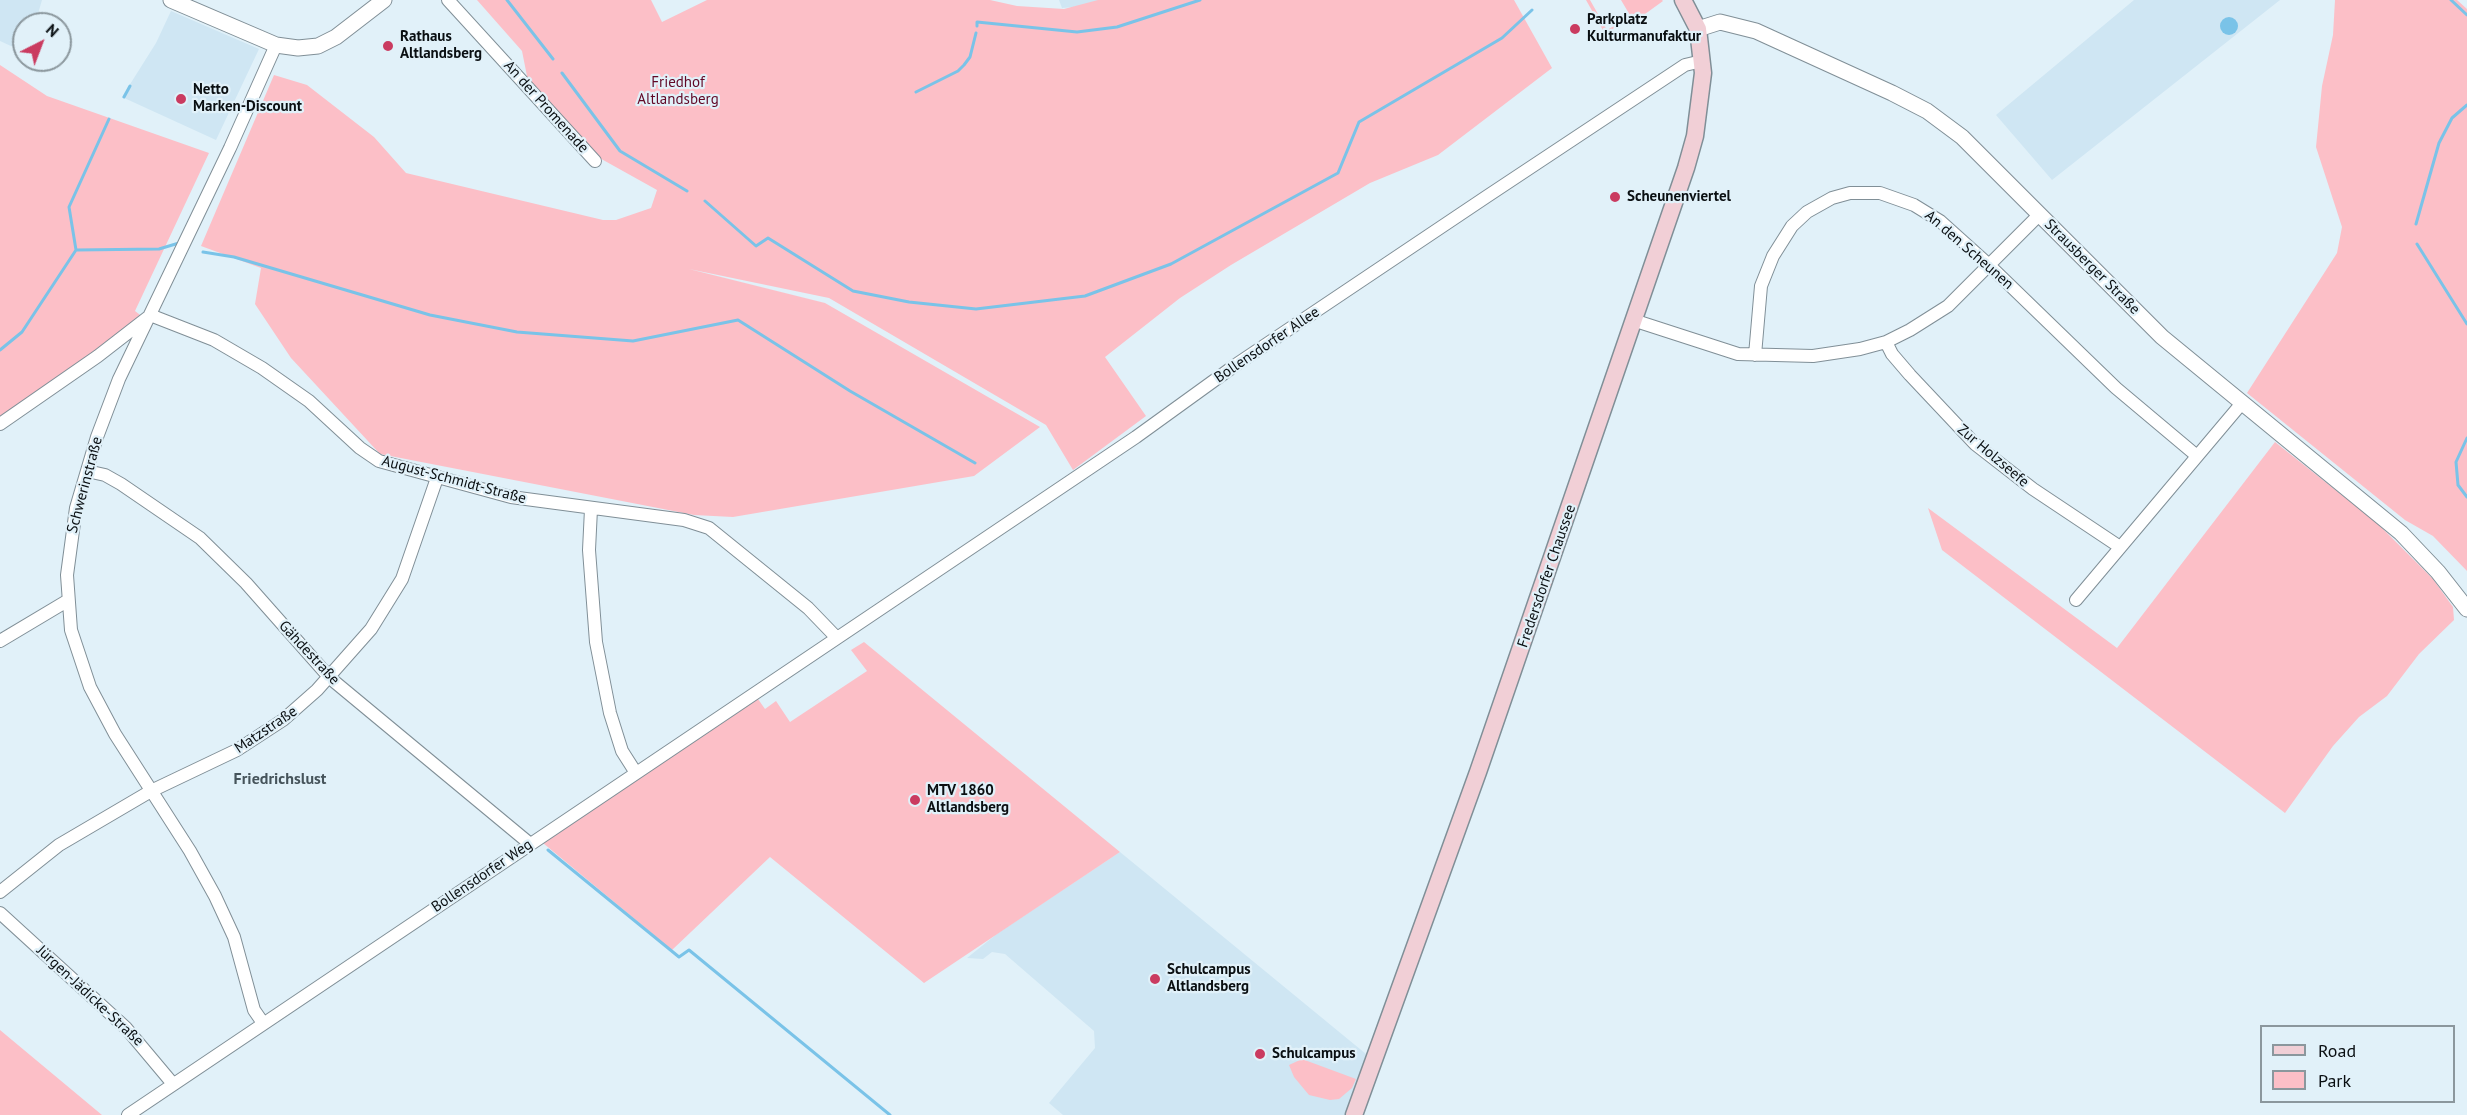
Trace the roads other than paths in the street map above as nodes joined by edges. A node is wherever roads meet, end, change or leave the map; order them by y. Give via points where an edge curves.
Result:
1 (171, 0) edge
2 (384, 0) edge
3 (448, 0) edge
4 (1683, 0) edge
5 (1698, 29) junction
6 (276, 45) junction
7 (1702, 61) junction
8 (595, 161) dead end
9 (2040, 214) junction
10 (1990, 266) junction
11 (150, 315) junction
12 (1636, 321) junction
13 (1886, 342) junction
14 (1755, 355) junction
15 (2242, 403) junction
16 (0, 424) edge
17 (2197, 456) junction
18 (87, 471) junction
19 (437, 478) junction
20 (591, 509) junction
21 (2120, 547) junction
22 (2076, 600) dead end
23 (67, 601) junction
24 (2467, 609) edge
25 (836, 637) junction
26 (0, 640) edge
27 (330, 678) junction
28 (636, 774) junction
29 (151, 792) junction
30 (529, 843) junction
31 (0, 892) edge
32 (0, 913) edge
33 (263, 1023) junction
34 (173, 1084) junction
35 (128, 1115) edge
36 (1354, 1115) edge

1 - 6 street
2 - 6 street via 352,28 318,46
3 - 8 street, An der Promenade
4 - 5 main road
5 - 7 main road, Fredersdorfer Chaussee
5 - 9 street, Strausberger Straße via 1720,22 1740,25 1927,111 1962,137
6 - 11 street, Schwerinstraße
7 - 12 main road, Fredersdorfer Chaussee via 1695,136
7 - 25 street, Bollensdorfer Allee via 1685,65 1486,196
9 - 10 street
9 - 15 street, Strausberger Straße via 2162,337
10 - 13 street via 1936,315
10 - 14 street, An den Scheunen via 1940,221 1914,205 1880,193 1850,193 1832,198 1792,226 1773,256 1759,301
10 - 17 street, An den Scheunen via 2116,388
11 - 16 street
11 - 18 street, Schwerinstraße via 119,379
11 - 19 street, August-Schmidt-Straße via 214,340 262,368 309,401 372,457
12 - 14 street via 1717,349
12 - 36 main road, Fredersdorfer Chaussee
13 - 14 street via 1832,355
13 - 21 street, Zur Holzseefe via 1910,375 1975,444 2032,489
15 - 17 street
15 - 24 street, Strausberger Straße via 2401,533
17 - 21 street
18 - 23 street, Schwerinstraße via 72,531
18 - 27 street, Gähdestraße via 105,475 131,490 200,538 246,583
19 - 20 street, August-Schmidt-Straße via 511,497
19 - 27 street, Matzstraße via 402,579 372,628
20 - 25 street, August-Schmidt-Straße via 684,520 709,528 808,608
20 - 28 street via 589,550 596,642 610,713 622,752
21 - 22 street
23 - 26 street
23 - 29 street, Schwerinstraße via 75,648 90,687
25 - 28 street, Bollensdorfer Weg
27 - 29 street, Matzstraße via 261,736
27 - 30 street, Gähdestraße
28 - 30 street, Bollensdorfer Weg
29 - 31 street, Matzstraße via 59,845
29 - 33 street, Schwerinstraße via 215,896 234,937 254,1010
30 - 33 street, Bollensdorfer Weg
32 - 34 street, Jürgen-Jädicke-Straße via 126,1028
33 - 34 street, Bollensdorfer Weg
34 - 35 street, Bollensdorfer Weg

